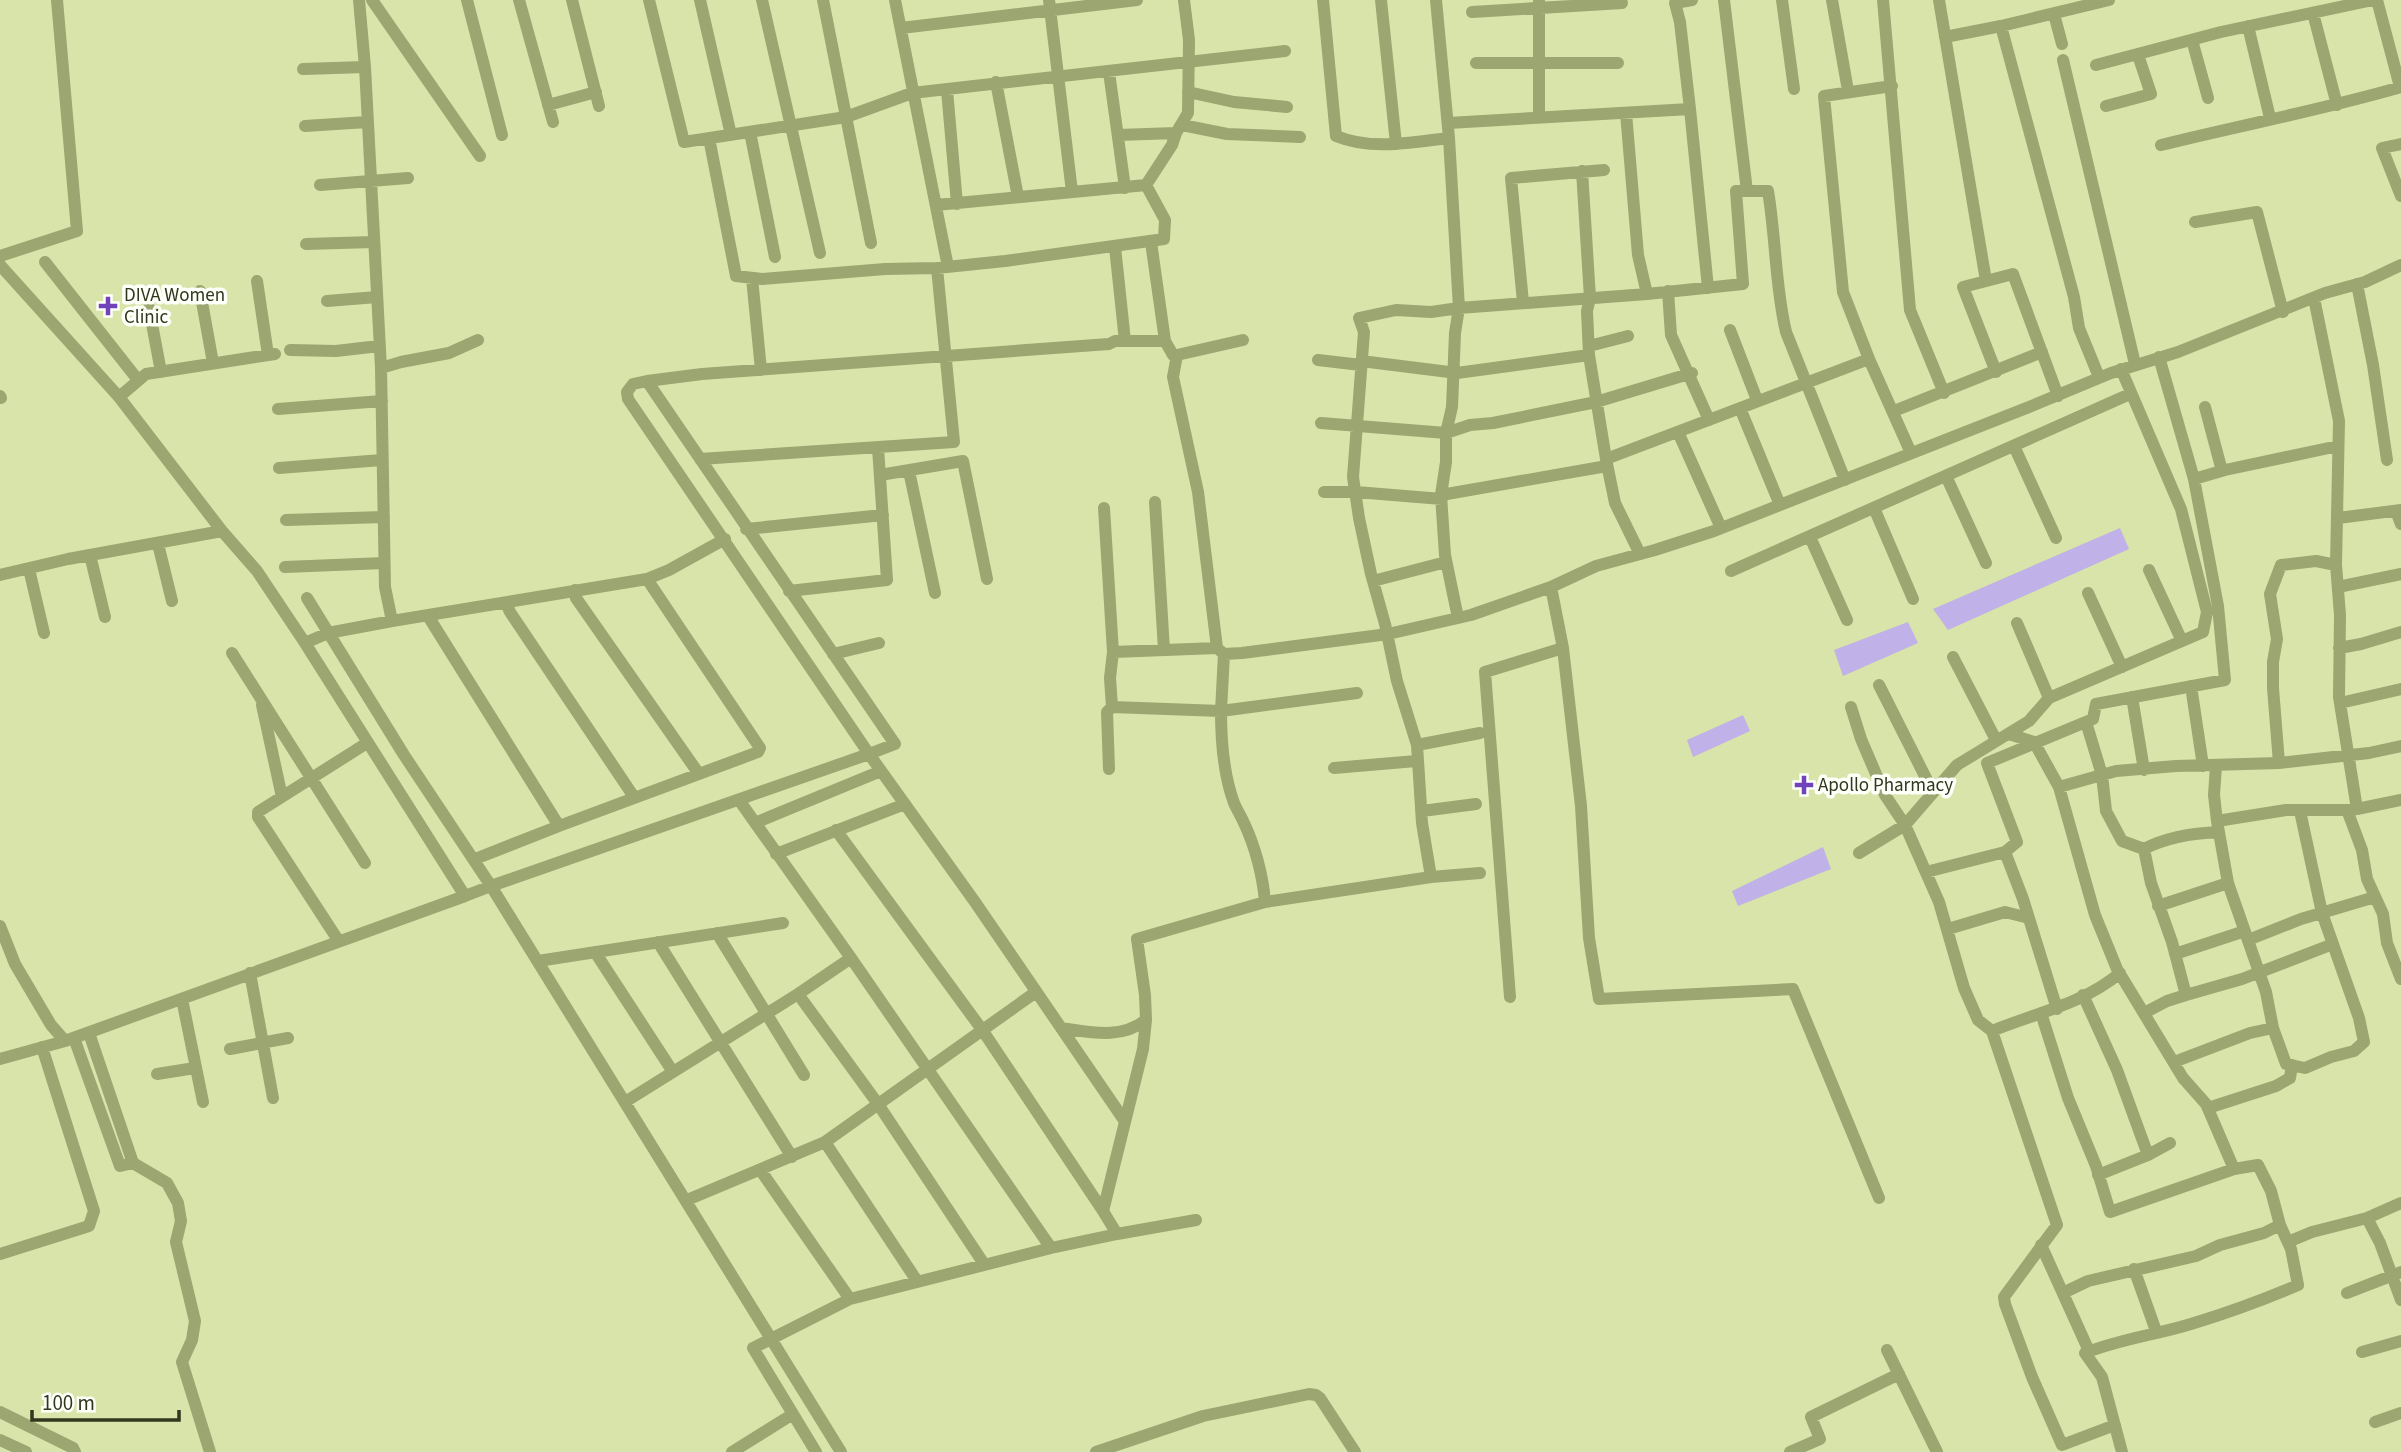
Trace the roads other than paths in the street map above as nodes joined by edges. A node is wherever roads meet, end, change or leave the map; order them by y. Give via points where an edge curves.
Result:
1 (57, 0) edge
2 (359, 0) edge
3 (372, 0) edge
4 (467, 0) edge
5 (519, 0) edge
6 (572, 0) edge
7 (649, 0) edge
8 (700, 0) edge
9 (762, 0) edge
10 (823, 0) edge
11 (895, 0) edge
12 (1137, 0) edge
13 (1184, 0) edge
14 (1323, 0) edge
15 (1381, 0) edge
16 (1436, 0) edge
17 (1692, 0) edge
18 (1724, 0) edge
19 (1782, 0) edge
20 (1832, 0) edge
21 (1883, 0) edge
22 (1939, 0) edge
23 (2109, 0) edge
24 (2375, 0) edge
25 (1539, 3) edge
26 (1622, 3) dead end
27 (1049, 6) edge
28 (1472, 12) dead end
29 (2313, 13) junction
30 (2054, 14) junction
31 (2001, 26) junction
32 (2248, 26) junction
33 (901, 28) junction
34 (1945, 37) junction
35 (2192, 40) junction
36 (2062, 44) dead end
37 (1285, 51) dead end
38 (2138, 55) junction
39 (2063, 60) dead end
40 (1189, 63) junction
41 (1476, 63) dead end
42 (1540, 63) junction
43 (1618, 63) dead end
44 (2096, 65) dead end
45 (365, 67) junction
46 (303, 69) dead end
47 (1109, 72) junction
48 (1060, 77) junction
49 (996, 82) junction
50 (1847, 85) dead end
51 (1892, 86) junction
52 (2401, 87) edge
53 (1794, 89) dead end
54 (947, 90) junction
55 (596, 92) junction
56 (1188, 92) junction
57 (912, 93) junction
58 (2208, 98) dead end
59 (548, 105) junction
60 (2337, 105) junction
61 (599, 106) dead end
62 (2106, 106) dead end
63 (1287, 107) dead end
64 (1690, 109) junction
65 (1626, 113) junction
66 (846, 117) junction
67 (1539, 118) junction
68 (2270, 118) junction
69 (367, 122) junction
70 (553, 122) dead end
71 (1448, 123) junction
72 (305, 126) dead end
73 (791, 126) junction
74 (1179, 129) junction
75 (750, 132) junction
76 (502, 135) dead end
77 (731, 135) junction
78 (1118, 135) junction
79 (1300, 137) dead end
80 (709, 138) junction
81 (1449, 138) junction
82 (1396, 144) junction
83 (2401, 144) edge
84 (2161, 145) dead end
85 (480, 156) dead end
86 (1604, 170) dead end
87 (1582, 171) junction
88 (408, 178) dead end
89 (370, 181) junction
90 (320, 185) dead end
91 (1146, 185) junction
92 (1125, 188) junction
93 (1747, 191) junction
94 (1072, 192) junction
95 (2401, 196) edge
96 (1018, 197) junction
97 (957, 204) junction
98 (936, 205) junction
99 (2195, 222) dead end
100 (373, 242) junction
101 (1151, 242) junction
102 (871, 243) dead end
103 (306, 244) dead end
104 (1115, 247) junction
105 (821, 253) dead end
106 (0, 256) edge
107 (775, 257) dead end
108 (45, 262) dead end
109 (0, 265) edge
110 (2401, 265) edge
111 (943, 267) junction
112 (752, 278) junction
113 (257, 281) dead end
114 (1986, 281) junction
115 (2357, 284) junction
116 (1708, 288) junction
117 (1668, 291) junction
118 (200, 292) dead end
119 (1647, 295) junction
120 (377, 297) junction
121 (1590, 298) junction
122 (2314, 298) junction
123 (327, 301) dead end
124 (1523, 302) junction
125 (149, 308) dead end
126 (1459, 308) junction
127 (2283, 312) junction
128 (1730, 330) dead end
129 (1629, 336) dead end
130 (478, 340) dead end
131 (1243, 340) dead end
132 (1125, 341) junction
133 (1165, 341) junction
134 (379, 346) junction
135 (290, 350) dead end
136 (1589, 350) junction
137 (2042, 352) junction
138 (946, 355) junction
139 (1177, 355) junction
140 (2159, 357) junction
141 (1869, 359) junction
142 (1318, 360) dead end
143 (213, 363) junction
144 (1361, 363) junction
145 (2135, 365) junction
146 (380, 368) junction
147 (2121, 369) junction
148 (761, 370) junction
149 (161, 372) junction
150 (1454, 372) junction
151 (1996, 372) junction
152 (1690, 374) junction
153 (2099, 377) junction
154 (138, 380) junction
155 (647, 381) junction
156 (1805, 383) junction
157 (1944, 393) junction
158 (2130, 394) junction
159 (2058, 396) junction
160 (119, 397) junction
161 (1757, 400) junction
162 (382, 401) junction
163 (1596, 402) junction
164 (1740, 408) junction
165 (2205, 408) dead end
166 (278, 409) dead end
167 (1894, 411) junction
168 (1709, 420) junction
169 (1321, 424) dead end
170 (1358, 426) junction
171 (1678, 432) junction
172 (1446, 433) junction
173 (2014, 446) junction
174 (2338, 446) junction
175 (878, 448) junction
176 (1911, 453) junction
177 (699, 459) junction
178 (382, 460) junction
179 (2387, 460) dead end
180 (1606, 462) junction
181 (279, 468) dead end
182 (909, 471) junction
183 (2222, 471) junction
184 (880, 475) junction
185 (1946, 476) junction
186 (2194, 478) junction
187 (1845, 480) junction
188 (1324, 492) dead end
189 (1356, 492) junction
190 (1441, 497) junction
191 (1155, 502) dead end
192 (1780, 505) junction
193 (1104, 508) dead end
194 (1874, 508) junction
195 (2398, 511) edge
196 (883, 515) junction
197 (384, 517) junction
198 (2338, 518) junction
199 (286, 520) dead end
200 (2401, 524) edge
201 (1721, 528) junction
202 (746, 529) junction
203 (222, 531) junction
204 (1810, 537) junction
205 (2056, 538) dead end
206 (725, 539) junction
207 (158, 544) junction
208 (1640, 554) junction
209 (90, 555) junction
210 (1446, 562) junction
211 (384, 563) junction
212 (1986, 563) dead end
213 (2336, 565) junction
214 (285, 567) dead end
215 (29, 569) junction
216 (2150, 570) dead end
217 (1731, 571) dead end
218 (2401, 574) edge
219 (0, 575) edge
220 (647, 579) junction
221 (987, 579) dead end
222 (1373, 580) junction
223 (1550, 587) junction
224 (2338, 587) junction
225 (575, 590) junction
226 (789, 591) junction
227 (935, 593) dead end
228 (2088, 593) dead end
229 (307, 598) dead end
230 (1913, 599) dead end
231 (172, 601) dead end
232 (506, 603) junction
233 (428, 616) junction
234 (105, 617) dead end
235 (1458, 618) junction
236 (1847, 620) dead end
237 (392, 621) junction
238 (2017, 624) dead end
239 (2401, 632) edge
240 (44, 633) dead end
241 (328, 633) junction
242 (1388, 634) junction
243 (2182, 640) junction
244 (879, 642) dead end
245 (306, 643) junction
246 (1563, 648) junction
247 (2339, 648) junction
248 (1164, 650) junction
249 (1220, 651) junction
250 (1113, 652) junction
251 (232, 653) dead end
252 (833, 654) junction
253 (1953, 657) dead end
254 (2122, 667) junction
255 (1879, 685) dead end
256 (2191, 686) junction
257 (2401, 689) edge
258 (1357, 693) dead end
259 (2132, 697) junction
260 (260, 698) junction
261 (2049, 698) junction
262 (2340, 703) junction
263 (1111, 707) junction
264 (1851, 707) dead end
265 (1221, 711) junction
266 (2086, 722) junction
267 (1480, 733) dead end
268 (2009, 734) junction
269 (1996, 740) junction
270 (2034, 742) junction
271 (367, 743) junction
272 (1417, 745) junction
273 (2401, 746) edge
274 (869, 754) junction
275 (1974, 754) junction
276 (2348, 756) junction
277 (1416, 761) junction
278 (1987, 763) junction
279 (2279, 763) junction
280 (2209, 766) junction
281 (1334, 768) dead end
282 (1109, 769) dead end
283 (2144, 770) junction
284 (881, 771) junction
285 (699, 774) junction
286 (2102, 775) junction
287 (312, 778) junction
288 (2059, 787) junction
289 (1933, 792) junction
290 (282, 797) junction
291 (634, 797) junction
292 (739, 800) junction
293 (2401, 800) edge
294 (905, 804) junction
295 (1476, 804) dead end
296 (2352, 810) junction
297 (1422, 811) junction
298 (2300, 811) junction
299 (755, 823) junction
300 (1905, 825) junction
301 (559, 826) junction
302 (2218, 827) junction
303 (836, 830) junction
304 (2144, 849) junction
305 (2005, 852) junction
306 (776, 853) junction
307 (1859, 853) dead end
308 (475, 859) junction
309 (365, 863) dead end
310 (1480, 873) dead end
311 (1926, 873) junction
312 (1431, 877) junction
313 (2228, 883) junction
314 (491, 887) junction
315 (465, 896) junction
316 (2375, 897) junction
317 (1265, 902) junction
318 (2158, 906) junction
319 (2322, 913) junction
320 (2029, 918) junction
321 (783, 923) dead end
322 (0, 926) edge
323 (1948, 929) junction
324 (717, 933) junction
325 (2247, 935) junction
326 (338, 940) junction
327 (658, 942) junction
328 (2333, 944) junction
329 (595, 952) junction
330 (2175, 954) junction
331 (851, 958) junction
332 (13, 960) junction
333 (538, 961) junction
334 (0, 965) edge
335 (2259, 972) junction
336 (250, 973) junction
337 (2120, 974) junction
338 (2401, 979) edge
339 (1036, 992) junction
340 (798, 994) junction
341 (2084, 995) junction
342 (2186, 995) junction
343 (1510, 997) dead end
344 (182, 999) junction
345 (2057, 1009) junction
346 (766, 1013) junction
347 (2040, 1013) junction
348 (2144, 1013) junction
349 (1146, 1020) junction
350 (1061, 1028) junction
351 (2273, 1028) junction
352 (983, 1031) junction
353 (1992, 1031) junction
354 (89, 1033) junction
355 (288, 1038) dead end
356 (70, 1039) junction
357 (720, 1042) junction
358 (261, 1043) junction
359 (42, 1047) junction
360 (230, 1049) dead end
361 (0, 1059) edge
362 (2175, 1062) junction
363 (2292, 1065) junction
364 (195, 1068) junction
365 (928, 1069) junction
366 (673, 1072) junction
367 (157, 1074) dead end
368 (804, 1075) dead end
369 (273, 1098) dead end
370 (203, 1102) dead end
371 (625, 1102) junction
372 (877, 1104) junction
373 (2208, 1108) junction
374 (1124, 1121) junction
375 (825, 1142) junction
376 (2170, 1143) dead end
377 (2148, 1155) junction
378 (792, 1157) junction
379 (127, 1165) junction
380 (2234, 1169) junction
381 (761, 1171) junction
382 (2098, 1175) junction
383 (1879, 1198) dead end
384 (687, 1200) junction
385 (2401, 1203) edge
386 (1103, 1211) junction
387 (2367, 1218) junction
388 (1196, 1220) dead end
389 (2280, 1225) junction
390 (1116, 1234) junction
391 (2288, 1242) junction
392 (2041, 1245) junction
393 (1051, 1248) junction
394 (0, 1254) edge
395 (984, 1264) junction
396 (2134, 1269) junction
397 (2397, 1273) edge
398 (917, 1281) junction
399 (2064, 1292) junction
400 (2347, 1293) dead end
401 (850, 1299) junction
402 (2401, 1300) edge
403 (2157, 1331) junction
404 (772, 1338) junction
405 (2401, 1341) edge
406 (1887, 1350) dead end
407 (2089, 1351) junction
408 (2362, 1352) dead end
409 (1899, 1374) junction
410 (0, 1412) edge
411 (2401, 1413) edge
412 (793, 1414) junction
413 (2375, 1422) dead end
414 (2115, 1425) junction
415 (0, 1440) edge
416 (2063, 1448) edge
417 (26, 1452) edge
418 (75, 1452) edge
419 (210, 1452) edge
420 (732, 1452) edge
421 (816, 1452) edge
422 (841, 1452) edge
423 (1096, 1452) edge
424 (1355, 1452) edge
425 (1790, 1452) edge
426 (1937, 1452) edge
427 (2122, 1452) edge

1 - 106 street via 77,231
2 - 45 street
3 - 85 street
4 - 76 street
5 - 59 street
6 - 55 street
7 - 80 street via 684,142
8 - 77 street
9 - 73 street
10 - 66 street
11 - 33 street
12 - 27 street
13 - 40 street
14 - 82 street via 1336,136 1350,142
15 - 82 street
16 - 71 street
17 - 64 street via 1675,3
18 - 93 street
19 - 53 street
20 - 50 street
21 - 51 street
22 - 34 street
23 - 30 street
24 - 29 street
24 - 52 street
25 - 26 street
25 - 28 street
25 - 42 street
27 - 33 street
27 - 48 street
29 - 32 street
29 - 60 street
30 - 31 street
30 - 36 street
31 - 34 street
31 - 153 street via 2079,328
32 - 35 street
32 - 68 street
33 - 57 street
34 - 114 street
35 - 38 street
35 - 58 street
37 - 40 street
38 - 44 street
38 - 62 street via 2151,94
39 - 145 street
40 - 47 street
40 - 56 street
41 - 42 street
42 - 43 street
42 - 67 street
45 - 46 street
45 - 69 street
47 - 48 street
47 - 78 street
48 - 49 street
48 - 94 street
49 - 54 street
49 - 96 street
51 - 141 street via 1824,96 1843,292
51 - 157 street via 1910,310
52 - 60 street
54 - 57 street
54 - 97 street
55 - 59 street
55 - 61 street
56 - 63 street
56 - 74 street via 1188,113
57 - 66 street
57 - 98 street
59 - 70 street
60 - 68 street
64 - 65 street
64 - 116 street
65 - 67 street
65 - 119 street via 1638,256
66 - 73 street
66 - 102 street
67 - 71 street
68 - 84 street
69 - 72 street
69 - 89 street
71 - 81 street
73 - 75 street
73 - 105 street
74 - 78 street
74 - 79 street
74 - 91 street
75 - 77 street
75 - 107 street
77 - 80 street
78 - 92 street
80 - 112 street via 736,276
81 - 82 street
81 - 126 street
83 - 95 street via 2382,148
86 - 87 street
87 - 121 street
87 - 124 street via 1511,178
88 - 89 street
89 - 90 street
89 - 100 street
91 - 92 street
91 - 101 street via 1165,220 1164,239
92 - 94 street
93 - 116 street via 1736,191 1743,284
93 - 156 street via 1768,191 1780,309
94 - 96 street
96 - 97 street
97 - 98 street
98 - 111 street
99 - 127 street via 2257,212
100 - 103 street
100 - 120 street
101 - 104 street
101 - 133 street
104 - 111 street
104 - 132 street
108 - 154 street
109 - 160 street
110 - 115 street
111 - 112 street
111 - 138 street
112 - 148 street
113 - 143 street via 272,354
114 - 137 street via 2013,274
114 - 151 street via 1963,287
115 - 122 street
115 - 179 street
116 - 117 street
117 - 119 street
117 - 152 street via 1671,335
118 - 143 street
119 - 121 street
120 - 123 street
120 - 134 street
121 - 124 street
121 - 136 street
122 - 127 street
122 - 174 street via 2333,383
124 - 126 street
125 - 149 street
126 - 144 street via 1396,310 1359,318 1364,332
126 - 150 street
127 - 140 street
128 - 161 street
129 - 136 street
130 - 146 street via 449,353
131 - 139 street
132 - 133 street
132 - 138 street
133 - 139 street
134 - 135 street
134 - 146 street
136 - 150 street
136 - 163 street
137 - 151 street
137 - 159 street
138 - 148 street
138 - 175 street via 954,442
139 - 249 street via 1173,377 1198,492
140 - 145 street
140 - 186 street
141 - 156 street
141 - 167 street
142 - 144 street
143 - 149 street
144 - 150 street
144 - 170 street
145 - 147 street
146 - 162 street
147 - 153 street
147 - 158 street
148 - 155 street
149 - 154 street
150 - 172 street
151 - 157 street
152 - 163 street
152 - 168 street
153 - 159 street
154 - 160 street
155 - 177 street
155 - 206 street via 633,384 628,399
156 - 161 street
156 - 187 street
157 - 167 street
158 - 173 street
158 - 243 street via 2181,509 2207,612 2203,632
159 - 176 street
160 - 203 street
161 - 164 street
162 - 166 street
162 - 178 street
163 - 172 street
163 - 180 street
164 - 168 street
164 - 192 street
165 - 183 street
167 - 176 street
168 - 171 street
169 - 170 street
170 - 172 street
170 - 189 street
171 - 180 street
171 - 201 street
172 - 190 street
173 - 185 street
173 - 205 street
174 - 183 street
174 - 198 street
175 - 177 street
175 - 184 street
176 - 187 street
177 - 202 street
178 - 181 street
178 - 197 street
180 - 190 street
180 - 208 street via 1615,503
182 - 184 street
182 - 221 street via 963,461
182 - 227 street
183 - 186 street
184 - 196 street
185 - 194 street
185 - 212 street
186 - 256 street via 2218,606 2225,680
187 - 192 street
188 - 189 street
189 - 190 street
189 - 222 street
190 - 210 street
191 - 248 street
192 - 201 street
193 - 250 street
194 - 204 street
194 - 230 street
195 - 198 street
195 - 200 street
196 - 202 street
196 - 226 street via 887,580
197 - 199 street
197 - 211 street
198 - 213 street
201 - 208 street
202 - 226 street
203 - 207 street
203 - 245 street via 257,571
204 - 217 street
204 - 236 street
206 - 220 street
206 - 274 street
207 - 209 street
207 - 231 street
208 - 223 street via 1596,566
209 - 215 street
209 - 234 street
210 - 222 street
210 - 235 street
211 - 214 street
211 - 237 street
213 - 224 street
213 - 279 street via 2316,561 2281,565 2270,594 2277,639 2273,688
215 - 219 street
215 - 240 street
216 - 243 street
218 - 224 street
220 - 225 street
220 - 285 street via 760,748
222 - 242 street
223 - 235 street
223 - 246 street
224 - 247 street
225 - 232 street
225 - 285 street via 576,598
226 - 252 street
228 - 254 street
229 - 241 street
232 - 233 street
232 - 291 street
233 - 237 street
233 - 301 street
235 - 242 street
237 - 241 street
238 - 261 street
239 - 247 street
241 - 245 street
241 - 308 street
242 - 249 street
242 - 272 street
243 - 254 street
244 - 252 street
245 - 271 street
246 - 343 street via 1485,672
246 - 383 street via 1581,806 1589,939 1599,999 1793,989
247 - 262 street
248 - 249 street
248 - 250 street
249 - 265 street
250 - 263 street
251 - 260 street
252 - 274 street via 895,744
253 - 269 street
254 - 261 street
255 - 289 street
256 - 259 street
256 - 280 street
257 - 262 street
258 - 265 street
259 - 266 street via 2096,704 2093,719
259 - 283 street
260 - 287 street
260 - 290 street
261 - 268 street via 2029,722
262 - 276 street
263 - 265 street
263 - 282 street via 1107,712
264 - 300 street via 1885,795
265 - 317 street via 1231,791 1253,848
266 - 270 street
266 - 286 street
267 - 272 street
268 - 269 street
268 - 270 street
269 - 275 street
270 - 278 street
270 - 288 street
271 - 287 street
271 - 315 street
272 - 277 street
273 - 276 street
274 - 284 street
274 - 292 street
275 - 278 street
275 - 289 street
276 - 279 street
276 - 296 street
277 - 281 street
277 - 297 street
278 - 305 street via 2017,842
279 - 280 street
280 - 283 street
280 - 302 street
283 - 286 street
284 - 294 street
284 - 299 street
285 - 291 street
286 - 288 street
286 - 304 street via 2106,811 2122,841
287 - 290 street
287 - 309 street
288 - 337 street via 2095,915
289 - 300 street
290 - 326 street via 258,812 258,817
291 - 301 street
292 - 299 street
292 - 314 street
293 - 296 street
294 - 303 street
294 - 339 street
295 - 297 street
296 - 298 street
296 - 316 street
297 - 312 street
298 - 302 street via 2286,810
298 - 319 street
299 - 306 street
300 - 307 street
300 - 311 street
301 - 308 street
302 - 304 street
302 - 313 street
303 - 306 street
303 - 352 street
304 - 318 street
305 - 311 street
305 - 320 street
306 - 331 street
308 - 314 street
310 - 312 street
311 - 323 street
312 - 317 street
313 - 318 street
313 - 325 street
314 - 315 street
314 - 333 street
315 - 326 street
316 - 319 street
316 - 338 street
317 - 349 street via 1137,939
318 - 330 street
319 - 325 street
319 - 328 street
320 - 323 street via 2005,912
320 - 345 street
321 - 324 street
322 - 332 street
323 - 353 street via 1964,988 1978,1020
324 - 327 street
324 - 346 street
325 - 330 street
325 - 335 street
326 - 336 street
327 - 329 street
327 - 357 street
328 - 335 street
328 - 363 street via 2364,1042 2354,1051 2305,1069
329 - 333 street
329 - 366 street
330 - 342 street
331 - 340 street
331 - 365 street
332 - 334 street
332 - 356 street via 51,1025
333 - 371 street
335 - 342 street
335 - 351 street
336 - 344 street
336 - 358 street
337 - 341 street
337 - 348 street
339 - 350 street
339 - 352 street
340 - 346 street
340 - 372 street
341 - 345 street
341 - 377 street
342 - 348 street
344 - 354 street
344 - 364 street
345 - 347 street
346 - 357 street
346 - 368 street
347 - 353 street
347 - 382 street
348 - 362 street
349 - 350 street via 1136,1028 1110,1034
349 - 374 street
350 - 374 street
351 - 362 street
351 - 363 street via 2286,1064
352 - 365 street
352 - 386 street
353 - 392 street via 2055,1214 2053,1234
354 - 356 street
354 - 379 street
355 - 358 street
356 - 359 street
356 - 379 street
357 - 366 street
357 - 378 street
358 - 360 street
358 - 369 street
359 - 361 street
359 - 394 street via 94,1211 89,1226
362 - 373 street
363 - 373 street via 2290,1079
364 - 367 street
364 - 370 street
365 - 372 street
365 - 393 street
366 - 371 street
371 - 384 street
372 - 375 street
372 - 395 street
373 - 380 street
374 - 386 street
375 - 378 street
375 - 398 street
376 - 377 street
377 - 382 street
378 - 381 street
379 - 419 street via 167,1182 178,1203 181,1221 176,1242 195,1321 182,1362
380 - 382 street via 2110,1212
380 - 389 street via 2258,1165
381 - 384 street
381 - 401 street
384 - 404 street
385 - 387 street
386 - 390 street
387 - 391 street
387 - 397 street
388 - 390 street
389 - 391 street
389 - 396 street via 2196,1256
390 - 393 street
391 - 403 street via 2298,1285 2189,1325
392 - 399 street
392 - 416 street via 2004,1297
393 - 395 street
395 - 398 street
396 - 399 street
396 - 403 street
397 - 400 street
397 - 402 street
398 - 401 street
399 - 407 street
401 - 404 street
403 - 407 street
404 - 412 street via 753,1348
404 - 422 street
405 - 408 street
406 - 409 street
407 - 414 street via 2085,1353 2102,1377
409 - 425 street via 1811,1417 1820,1439
409 - 426 street
410 - 418 street
411 - 413 street
412 - 420 street
412 - 421 street
414 - 416 street
414 - 427 street
415 - 417 street
423 - 424 street via 1203,1416 1309,1394 1320,1398

